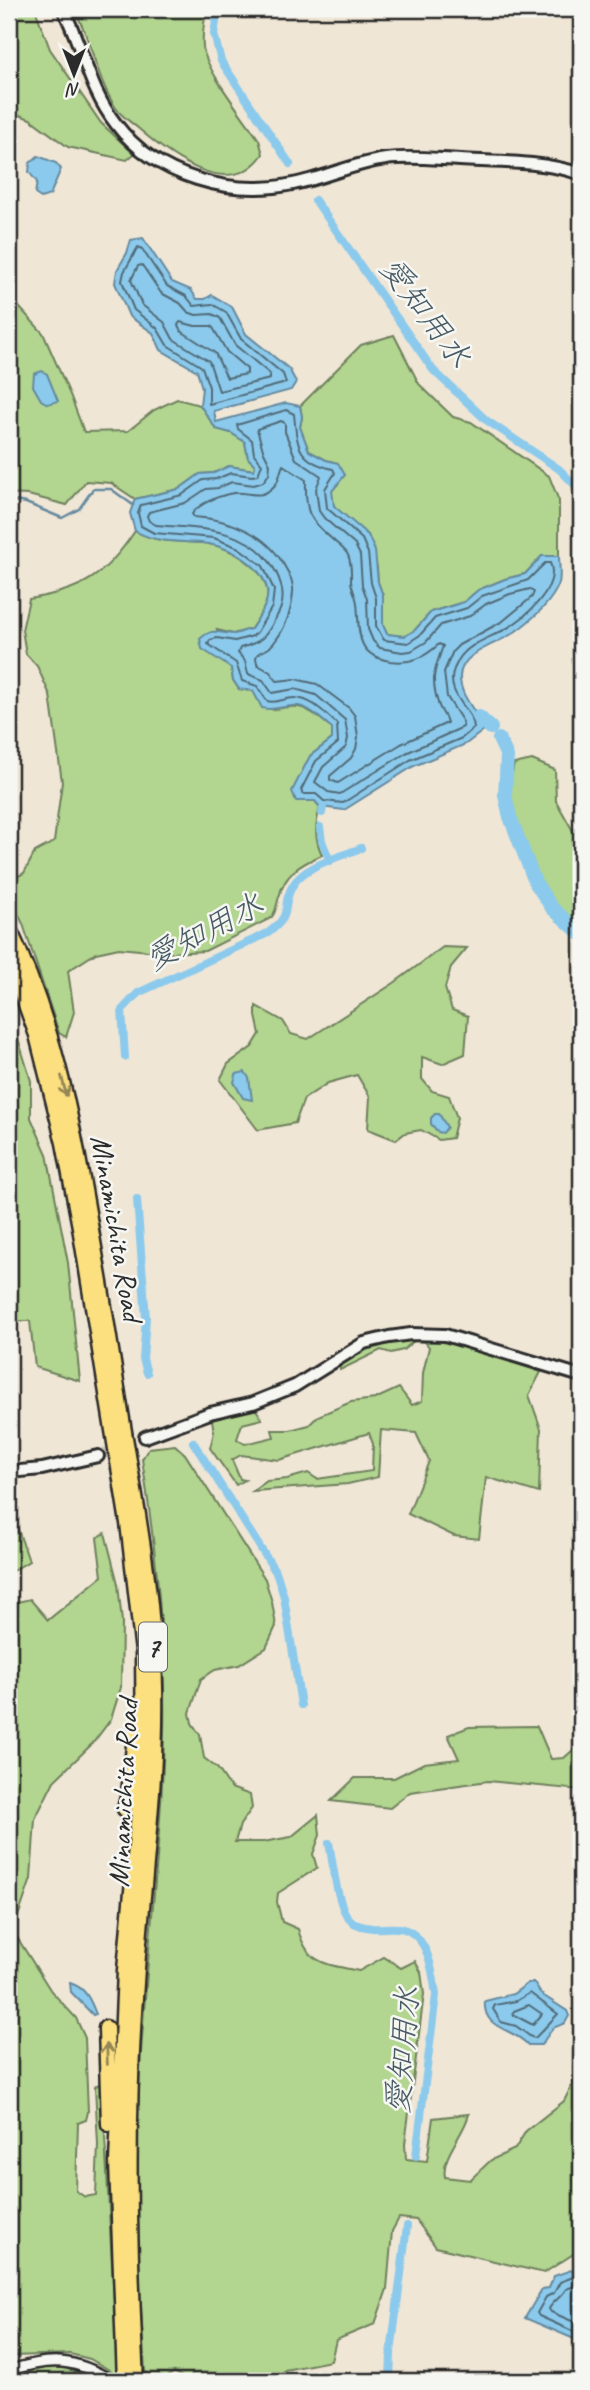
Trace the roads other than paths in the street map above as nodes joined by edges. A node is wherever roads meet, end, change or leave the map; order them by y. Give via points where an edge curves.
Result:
1 (63, 9) edge
2 (581, 174) edge
3 (9, 929) edge
4 (9, 958) edge
5 (581, 1376) edge
6 (145, 1437) tunnel mouth
7 (98, 1456) tunnel mouth
8 (9, 1472) edge
9 (143, 1652) junction
10 (125, 1809) dead end
11 (106, 2028) dead end
12 (117, 2219) junction
13 (9, 2371) edge
14 (112, 2381) edge
15 (125, 2381) edge
16 (136, 2381) edge

1 - 2 main road via 96,94 118,127 161,162 202,180 233,188 282,186 354,165 400,158 548,166
3 -> 16 highway, Minamichita Road / 7 via 49,1031 76,1141 140,1525 153,1646 152,1795 136,1980 128,2163
4 - 9 highway, Minamichita Road / 7 via 37,1034 65,1143 126,1509
5 - 6 main road via 444,1335 411,1334 364,1343 295,1386
7 - 8 main road
9 - 10 highway via 137,1661 136,1730
9 - 12 highway, Minamichita Road / 7 via 144,1756 124,1984
12 -> 11 highway via 112,2208
12 - 15 highway, Minamichita Road / 7
13 - 14 street via 38,2363 70,2362

